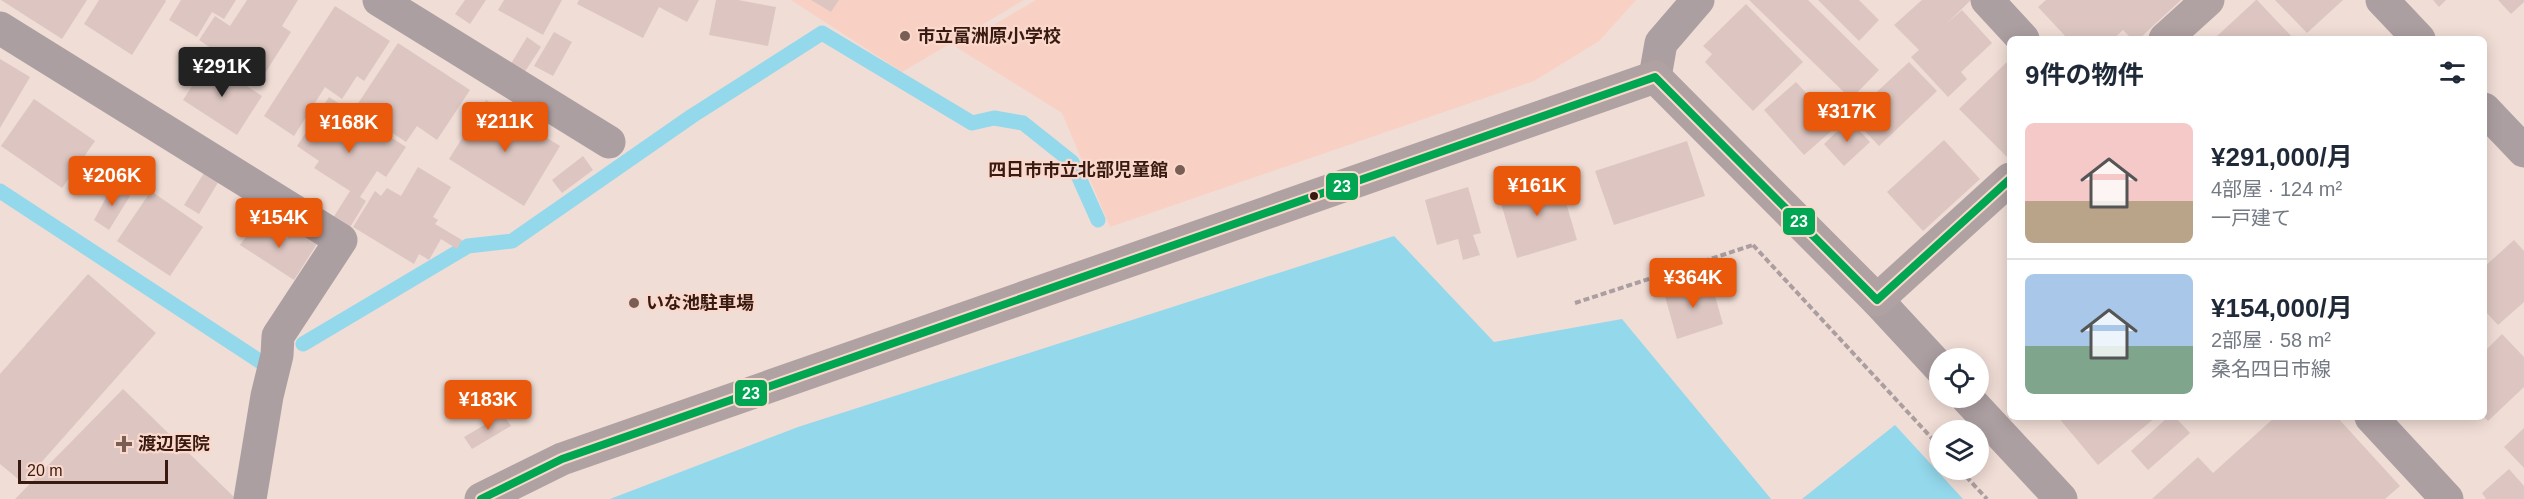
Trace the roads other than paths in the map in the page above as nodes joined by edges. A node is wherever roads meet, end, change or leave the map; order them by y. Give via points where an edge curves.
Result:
1 (379, 0) edge
2 (1698, 0) edge
3 (1987, 0) edge
4 (2208, 0) edge
5 (2382, 0) edge
6 (0, 28) edge
7 (2020, 36) edge
8 (2168, 36) edge
9 (2416, 36) edge
10 (1655, 76) junction
11 (2487, 112) edge
12 (609, 142) dead end
13 (2524, 151) edge
14 (2007, 182) edge
15 (1876, 300) junction
16 (1929, 356) edge
17 (1976, 408) edge
18 (2375, 420) edge
19 (250, 499) edge
20 (482, 499) edge
21 (2061, 499) edge
22 (2448, 499) edge

1 - 12 street
2 - 10 street via 1661,43
3 - 7 street
4 - 8 main road
5 - 9 street
6 - 19 street via 341,240 278,336
10 - 15 main road
10 - 20 main road via 562,459
11 - 13 street
14 - 15 main road
15 - 16 street
17 - 21 street
18 - 22 street

